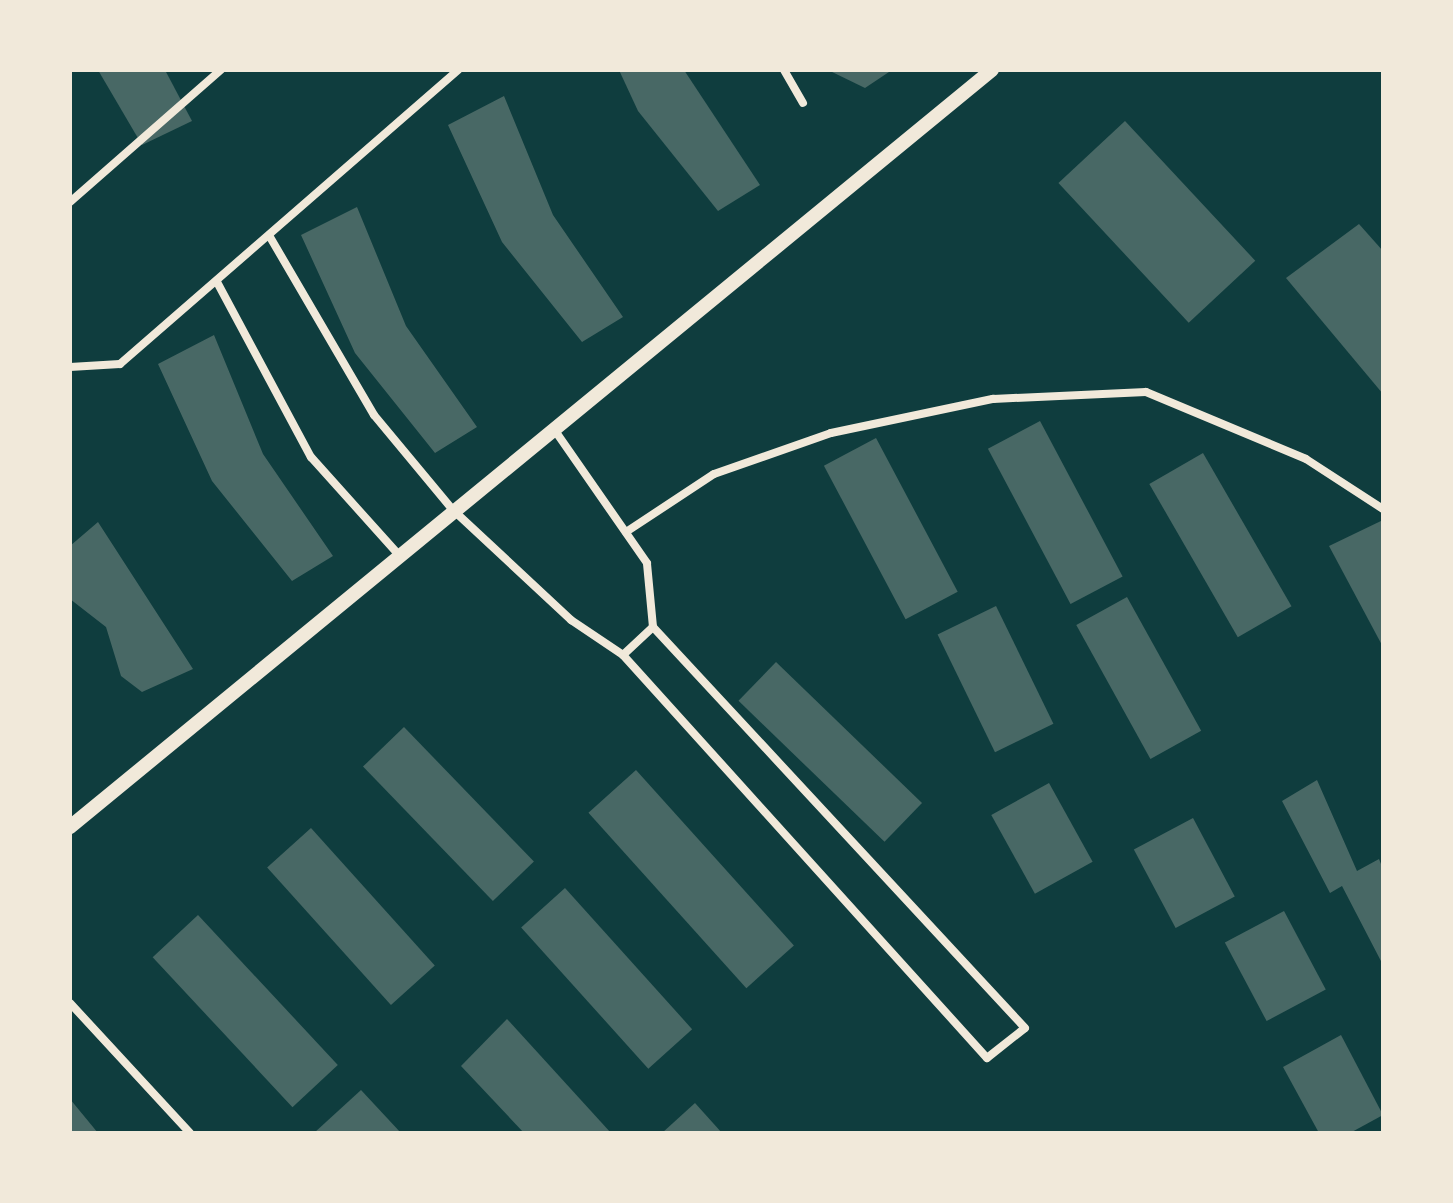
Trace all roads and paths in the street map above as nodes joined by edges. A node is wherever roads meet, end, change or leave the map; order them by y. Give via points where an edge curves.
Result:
1 (221, 70) edge
2 (458, 70) edge
3 (784, 70) edge
4 (992, 70) edge
5 (803, 103) dead end
6 (70, 202) edge
7 (270, 237) junction
8 (217, 282) junction
9 (70, 367) edge
10 (551, 426) junction
11 (452, 509) junction
12 (1383, 509) edge
13 (626, 532) junction
14 (398, 554) junction
15 (653, 627) junction
16 (623, 655) junction
17 (70, 827) edge
18 (70, 1003) edge
19 (190, 1133) edge

1 - 6 street
2 - 7 street
3 - 5 street
4 - 10 street
7 - 8 street
7 - 11 street via 374,415
8 - 9 street via 120,364
8 - 14 street via 311,457
10 - 11 street
10 - 13 street
11 - 14 street
11 - 16 street via 571,620
12 - 13 street via 1306,459 1146,392 993,399 831,433 714,474
13 - 15 street via 647,563
14 - 17 street
15 - 16 street
15 - 16 street via 1025,1028 987,1058
18 - 19 street

